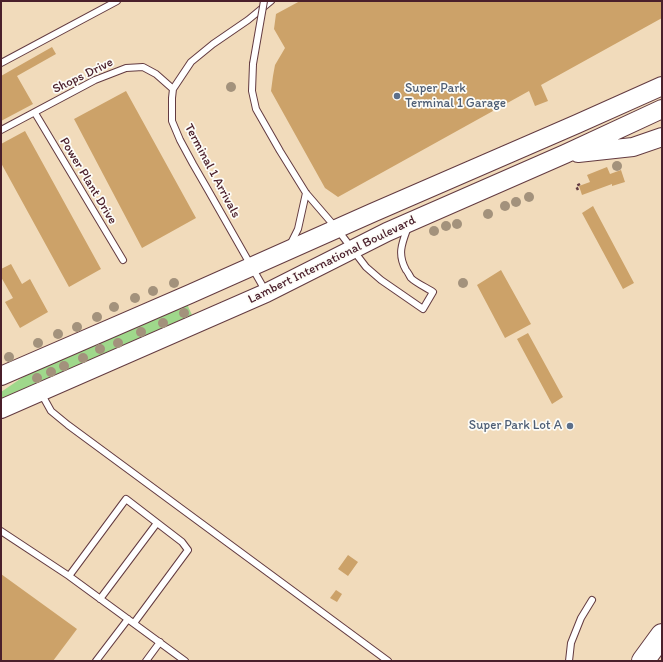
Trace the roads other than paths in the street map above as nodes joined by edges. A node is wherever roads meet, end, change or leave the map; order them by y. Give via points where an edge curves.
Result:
1 (117, 1) edge
2 (275, 1) edge
3 (267, 2) edge
4 (1, 62) edge
5 (662, 86) edge
6 (173, 89) junction
7 (662, 109) edge
8 (35, 112) junction
9 (1, 130) edge
10 (662, 137) edge
11 (565, 154) junction
12 (306, 193) junction
13 (410, 222) junction
14 (337, 229) junction
15 (353, 250) junction
16 (286, 251) junction
17 (123, 260) dead end
18 (251, 267) junction
19 (266, 293) junction
20 (1, 376) edge
21 (40, 392) junction
22 (1, 408) edge
23 (157, 523) junction
24 (1, 532) edge
25 (69, 576) junction
26 (100, 599) junction
27 (592, 600) dead end
28 (131, 621) junction
29 (662, 635) edge
30 (160, 642) junction
31 (96, 661) edge
32 (146, 661) edge
33 (185, 661) edge
34 (388, 661) edge
35 (569, 661) edge
36 (643, 661) edge

1 - 4 lane
2 - 3 lane
3 - 6 lane via 248,20 191,62
3 - 12 lane, bridge via 253,64 252,91 256,109
5 - 14 street, Lambert International Boulevard
6 - 8 lane, Shops Drive via 156,74 143,67 126,68 95,80
6 - 18 lane, Terminal 1 Arrivals via 172,121 180,140
7 - 11 street, Lambert International Boulevard
8 - 9 lane, Shops Drive
8 - 17 lane, Power Plant Drive
10 - 11 street via 633,147
11 - 13 street, Lambert International Boulevard
12 - 14 lane
12 - 16 lane via 298,228
13 - 15 street, Lambert International Boulevard
13 - 15 lane via 402,242 401,257 412,278 433,292 423,309 381,280 366,267
14 - 15 lane
14 - 16 street, Lambert International Boulevard
15 - 19 street, Lambert International Boulevard
16 - 18 street, Lambert International Boulevard
18 - 19 lane, Terminal 1 Arrivals
18 - 20 street, Lambert International Boulevard
19 - 21 street, Lambert International Boulevard
21 - 22 street, Lambert International Boulevard
21 - 34 lane via 51,411 68,425
23 - 25 lane via 126,499
23 - 26 lane
23 - 28 lane via 182,542 188,550
24 - 25 lane
25 - 26 lane
26 - 28 lane
27 - 35 lane via 571,643
28 - 30 lane
28 - 31 lane
29 - 36 highway
30 - 32 lane
30 - 33 lane

